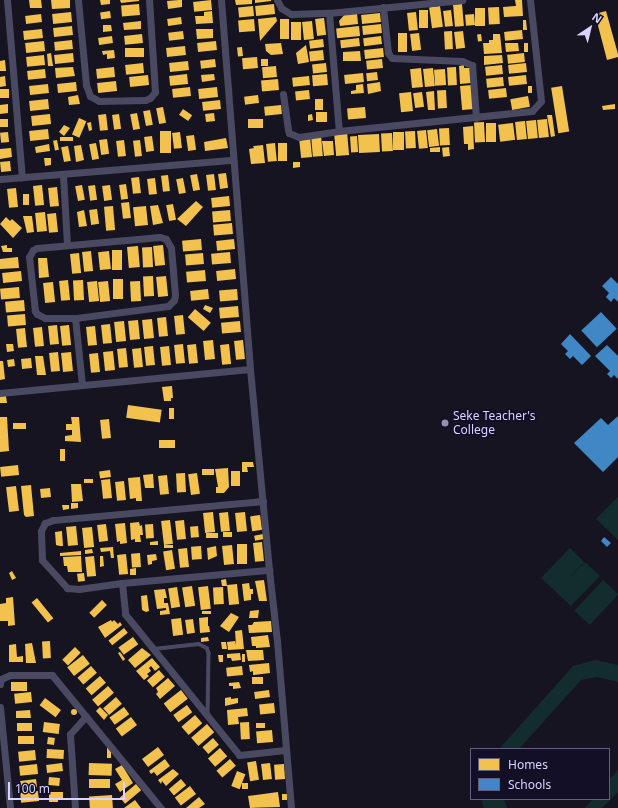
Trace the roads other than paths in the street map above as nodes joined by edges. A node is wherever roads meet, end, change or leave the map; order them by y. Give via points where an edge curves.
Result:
1 (7, 0) edge
2 (78, 0) edge
3 (149, 0) edge
4 (221, 0) edge
5 (277, 0) edge
6 (462, 0) edge
7 (465, 0) edge
8 (530, 0) edge
9 (383, 7) junction
10 (329, 13) junction
11 (283, 94) dead end
12 (476, 118) junction
13 (339, 131) junction
14 (233, 160) junction
15 (63, 175) junction
16 (22, 178) junction
17 (0, 179) edge
18 (67, 244) junction
19 (74, 318) junction
20 (250, 369) junction
21 (82, 385) junction
22 (0, 393) edge
23 (263, 501) junction
24 (269, 570) junction
25 (122, 583) junction
26 (154, 650) junction
27 (0, 684) edge
28 (0, 707) edge
29 (86, 716) junction
30 (208, 716) junction
31 (285, 750) junction
32 (10, 808) edge
33 (76, 808) edge
34 (161, 808) edge
35 (291, 808) edge

1 - 16 street
2 - 3 street via 86,85 90,96 99,101 145,100 155,92
4 - 14 street
5 - 10 street via 285,12 291,14
6 - 7 street
6 - 9 street
8 - 12 street via 541,101 532,111 526,113
9 - 10 street
9 - 12 street via 388,53 392,58 462,61 472,65
10 - 13 street
11 - 13 street via 289,133 299,137
12 - 13 street
14 - 15 street
14 - 20 street
15 - 16 street
15 - 18 street
16 - 17 street
18 - 19 street via 37,248 29,257 37,314 45,318
18 - 19 street via 160,237 166,239 171,248 175,295 168,306
19 - 21 street
20 - 21 street
20 - 23 street
21 - 22 street
23 - 24 street
23 - 25 street via 53,520 45,523 41,531 42,560 67,588 79,589
24 - 25 street
24 - 31 street
25 - 26 street via 125,614
26 - 30 street
26 - 30 lane via 199,644 207,648
27 - 29 street via 2,679 10,676 52,675
28 - 32 street
29 - 33 street via 70,734
29 - 34 street
30 - 31 street via 239,754
31 - 35 street

